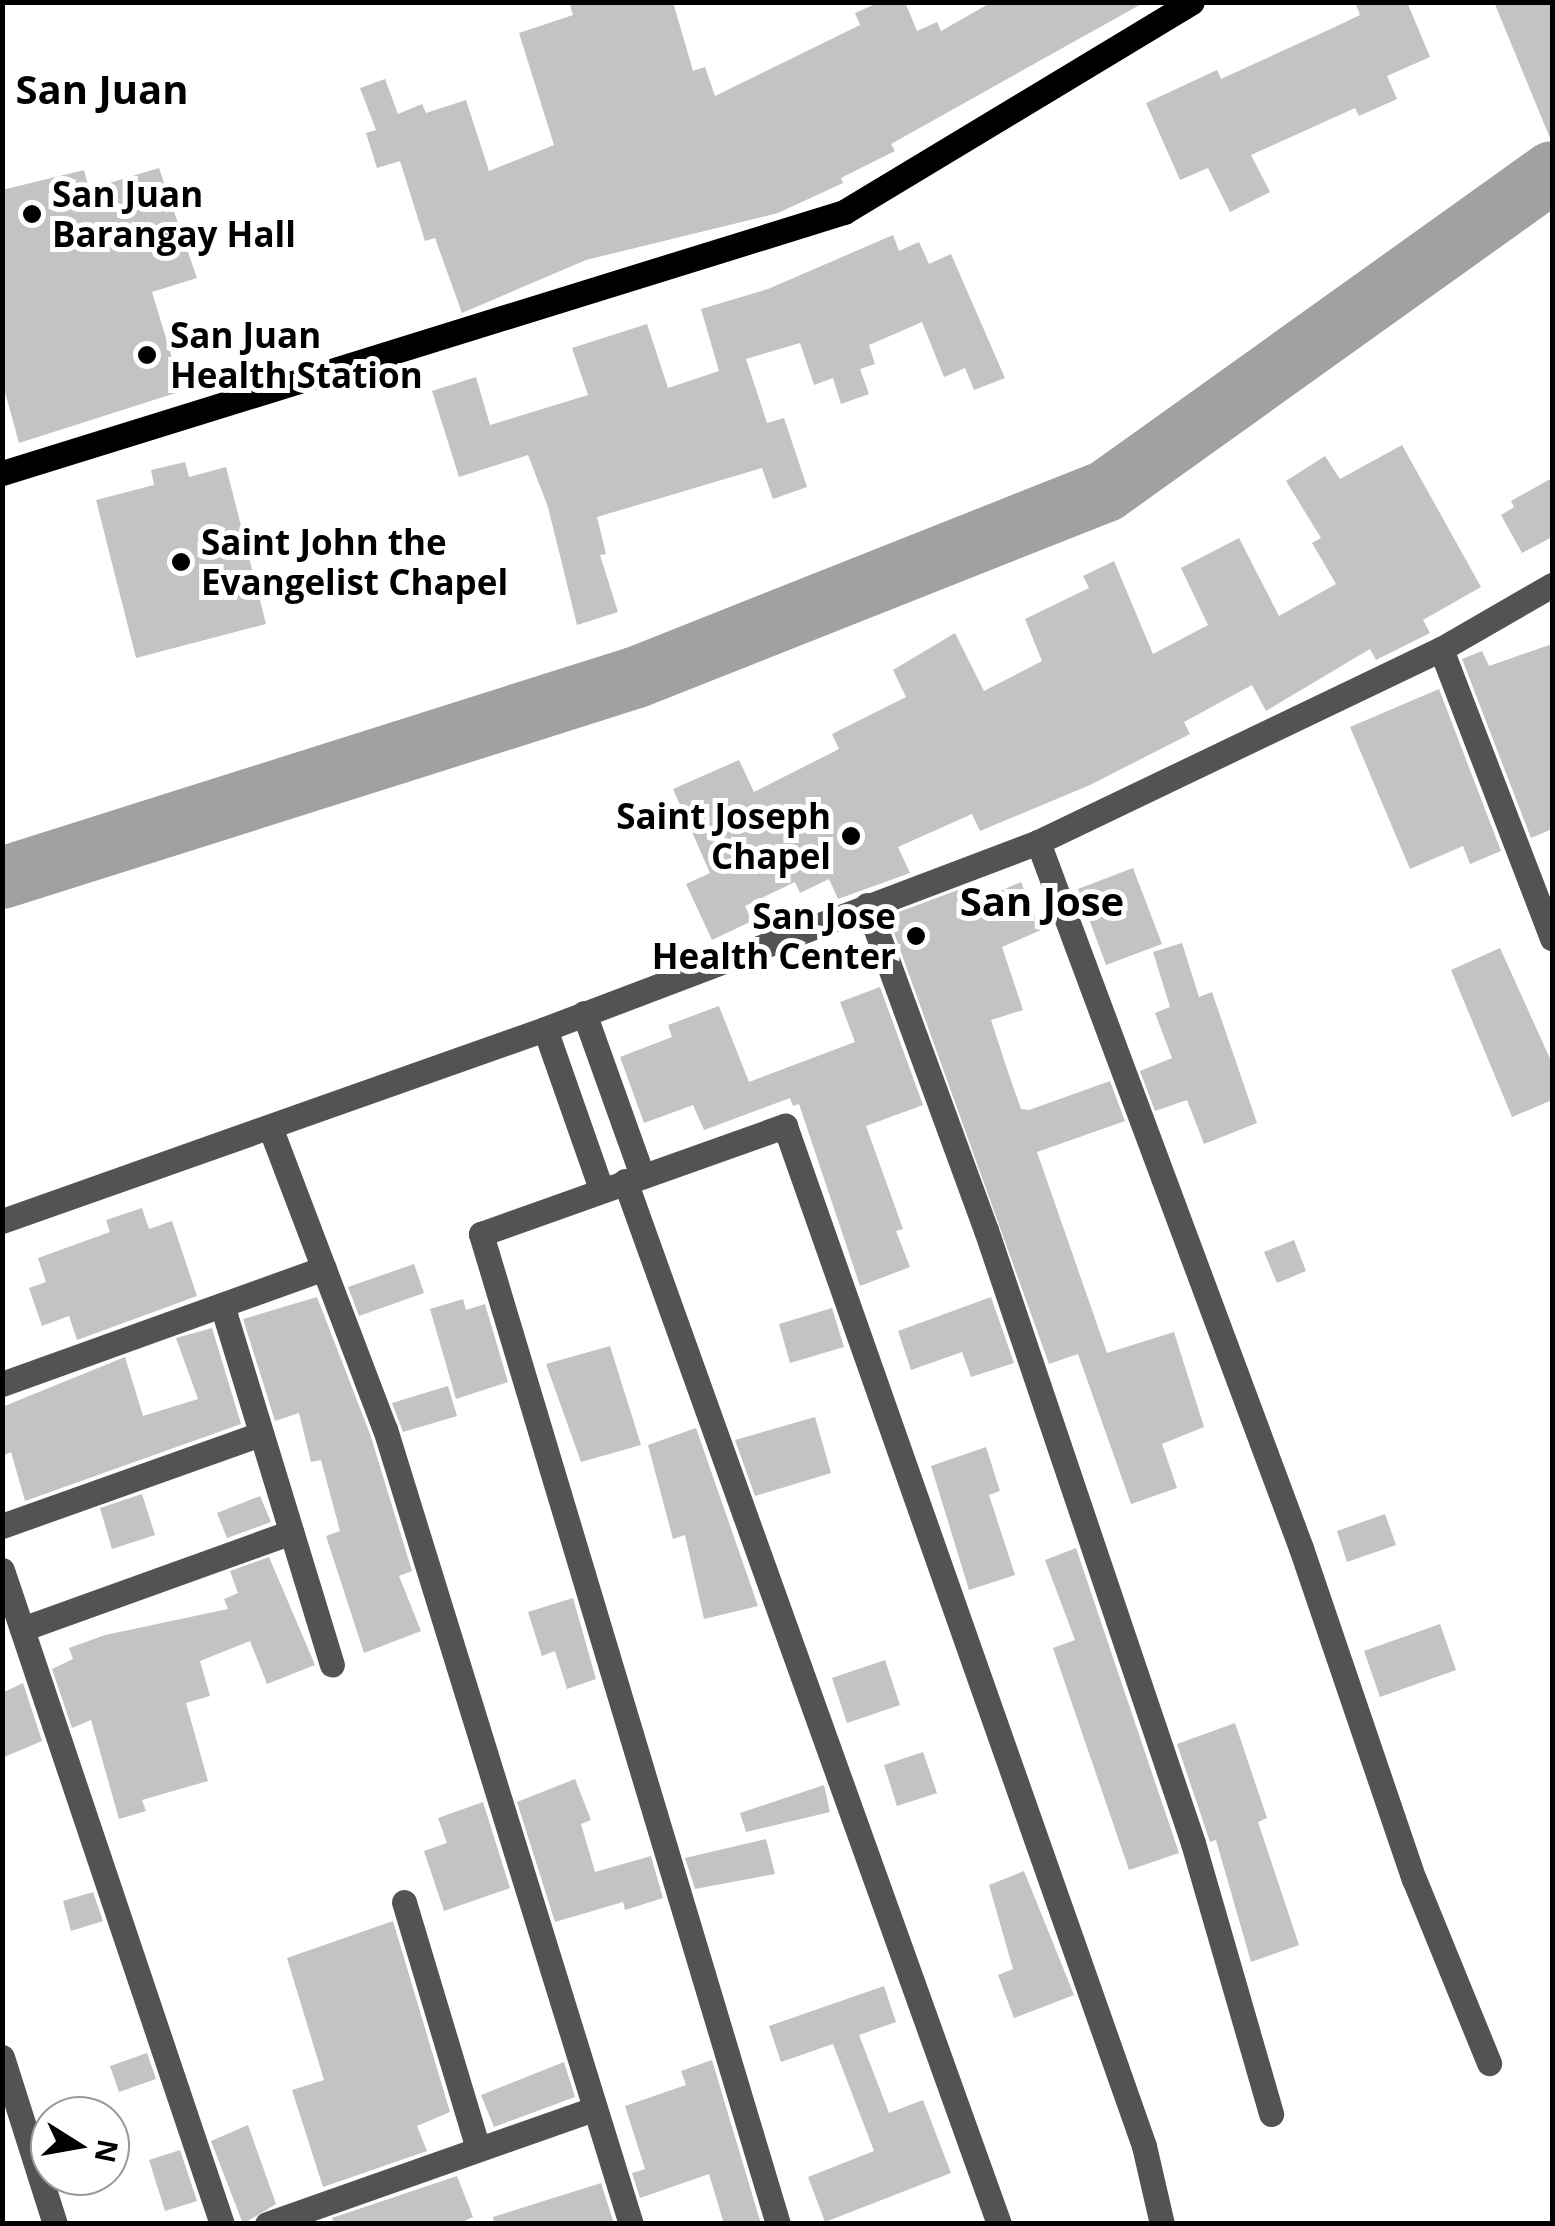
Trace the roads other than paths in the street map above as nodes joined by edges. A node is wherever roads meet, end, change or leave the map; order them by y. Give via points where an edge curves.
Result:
1 (1192, 2) edge
2 (2, 473) edge
3 (1552, 585) edge
4 (1441, 649) junction
5 (1038, 842) junction
6 (867, 905) junction
7 (1552, 938) edge
8 (584, 1013) junction
9 (545, 1029) junction
10 (270, 1127) junction
11 (623, 1182) junction
12 (2, 1221) edge
13 (324, 1268) junction
14 (222, 1305) junction
15 (2, 1384) edge
16 (261, 1434) junction
17 (2, 1526) edge
18 (291, 1532) junction
19 (2, 1570) edge
20 (22, 1630) junction
21 (332, 1665) dead end
22 (404, 1902) dead end
23 (2, 2057) edge
24 (1489, 2063) dead end
25 (594, 2108) junction
26 (1271, 2114) dead end
27 (478, 2148) junction
28 (55, 2224) edge
29 (222, 2224) edge
30 (266, 2224) edge
31 (631, 2224) edge
32 (778, 2224) edge
33 (999, 2224) edge
34 (1162, 2224) edge

1 - 2 main road via 844,212
3 - 4 street
4 - 5 street
4 - 7 street
5 - 6 street
5 - 24 street via 1294,1530 1414,1878
6 - 8 street
6 - 26 street via 986,1230 1193,1844
8 - 9 street
8 - 11 street
9 - 10 street
9 - 11 street
10 - 12 street
10 - 13 street
11 - 32 street via 481,1234
11 - 33 street
11 - 34 street via 785,1126 1144,2146
13 - 14 street
13 - 25 street via 386,1429
14 - 15 street
14 - 16 street
16 - 17 street
16 - 18 street
18 - 20 street
18 - 21 street
19 - 20 street
20 - 29 street
22 - 27 street
23 - 28 street
25 - 27 street
25 - 31 street
27 - 30 street

